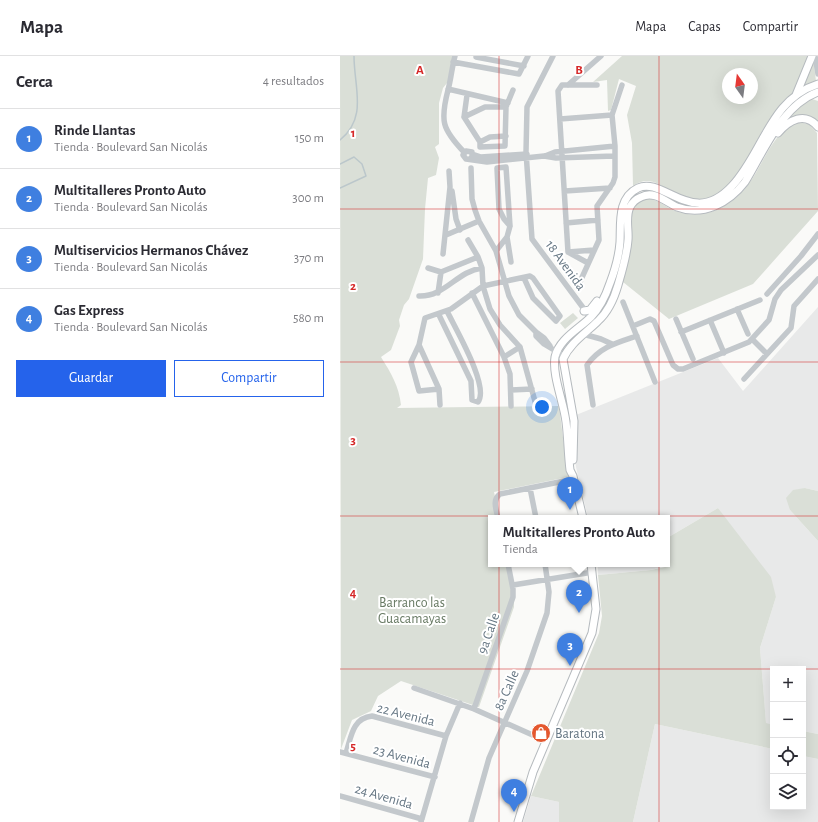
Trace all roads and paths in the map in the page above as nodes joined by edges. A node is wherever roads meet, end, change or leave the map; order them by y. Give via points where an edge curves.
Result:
1 (528, 56) edge
2 (553, 56) edge
3 (601, 56) edge
4 (812, 56) edge
5 (815, 56) edge
6 (476, 57) edge
7 (454, 59) edge
8 (475, 66) junction
9 (524, 66) junction
10 (818, 74) edge
11 (818, 84) edge
12 (568, 85) junction
13 (597, 85) dead end
14 (622, 86) dead end
15 (448, 89) junction
16 (513, 90) dead end
17 (818, 92) edge
18 (467, 95) junction
19 (795, 97) junction
20 (507, 105) junction
21 (612, 115) junction
22 (464, 117) junction
23 (560, 119) junction
24 (818, 127) edge
25 (506, 136) junction
26 (480, 142) junction
27 (615, 146) junction
28 (563, 151) junction
29 (527, 154) junction
30 (544, 156) junction
31 (614, 156) junction
32 (760, 157) junction
33 (563, 158) junction
34 (471, 168) dead end
35 (449, 171) dead end
36 (450, 187) junction
37 (610, 188) junction
38 (565, 191) junction
39 (598, 220) junction
40 (479, 221) junction
41 (566, 222) junction
42 (510, 226) junction
43 (460, 230) junction
44 (818, 234) edge
45 (446, 235) junction
46 (507, 237) junction
47 (468, 240) dead end
48 (620, 246) junction
49 (594, 250) junction
50 (496, 251) junction
51 (568, 252) junction
52 (443, 254) dead end
53 (478, 257) junction
54 (817, 258) edge
55 (511, 262) dead end
56 (588, 263) junction
57 (428, 268) dead end
58 (482, 268) junction
59 (441, 272) junction
60 (524, 278) junction
61 (818, 278) edge
62 (505, 281) junction
63 (779, 282) junction
64 (578, 284) dead end
65 (484, 286) junction
66 (784, 287) junction
67 (438, 293) junction
68 (472, 293) junction
69 (767, 294) dead end
70 (419, 296) dead end
71 (760, 300) dead end
72 (623, 302) dead end
73 (737, 309) junction
74 (584, 311) junction
75 (447, 312) junction
76 (439, 315) junction
77 (591, 317) junction
78 (676, 319) dead end
79 (710, 320) junction
80 (632, 326) junction
81 (681, 332) junction
82 (584, 333) junction
83 (748, 334) dead end
84 (637, 336) junction
85 (752, 339) junction
86 (419, 345) junction
87 (464, 345) junction
88 (610, 345) junction
89 (520, 347) junction
90 (456, 350) junction
91 (557, 352) junction
92 (724, 354) junction
93 (767, 354) junction
94 (564, 356) junction
95 (504, 357) junction
96 (693, 359) dead end
97 (744, 379) dead end
98 (655, 382) dead end
99 (439, 389) junction
100 (532, 389) junction
101 (511, 390) junction
102 (440, 405) dead end
103 (536, 405) dead end
104 (593, 405) dead end
105 (512, 406) dead end
106 (574, 478) junction
107 (530, 488) junction
108 (497, 515) edge
109 (535, 515) edge
110 (582, 515) edge
111 (509, 567) edge
112 (546, 567) edge
113 (592, 568) edge
114 (548, 580) junction
115 (513, 585) junction
116 (414, 688) dead end
117 (460, 704) junction
118 (474, 709) junction
119 (505, 723) junction
120 (446, 736) junction
121 (546, 741) junction
122 (340, 752) edge
123 (346, 753) junction
124 (434, 777) junction
125 (340, 796) edge
126 (421, 821) edge
127 (470, 822) edge
128 (518, 822) edge

1 - 9 street
2 - 29 street, 18 Avenida via 527,107
3 - 12 street
4 - 19 main road
5 - 10 street
6 - 8 street
6 - 9 street
7 - 8 street
7 - 15 street
8 - 9 street via 518,74
11 - 19 main road
12 - 13 street
12 - 23 street via 559,87 558,91
14 - 21 street
15 - 18 street
15 - 29 street via 442,111 445,126 464,152 464,158 471,156 487,162
16 - 20 street
17 - 32 main road via 803,99 793,109 779,125
18 - 20 street
18 - 22 street
19 - 48 main road via 776,117 738,179 724,194 696,203 685,202 656,187 637,188 621,210
20 - 22 street via 485,107
20 - 25 street
21 - 23 street
21 - 27 street
22 - 26 street
23 - 28 street
24 - 32 main road via 807,119 792,120
25 - 26 street via 490,137
25 - 26 street via 505,146 480,147
27 - 28 street
27 - 31 street
28 - 30 street
28 - 33 street
29 - 30 street
29 - 74 street, 18 Avenida via 532,239
30 - 33 street
31 - 33 street
31 - 37 street via 615,177
32 - 82 main road via 739,189 724,202 708,209 688,211 656,196 648,195 634,201 630,208 626,253 614,298 604,315
33 - 38 street
34 - 40 street via 472,199
35 - 36 street
36 - 43 street
36 - 45 street
37 - 38 street
37 - 39 street via 597,205
38 - 41 street
39 - 41 street
39 - 49 street via 599,240
40 - 43 street
40 - 50 street
41 - 51 street
42 - 42 street via 499,209 496,168 506,167
42 - 46 street
43 - 45 street
44 - 63 street
45 - 52 street
46 - 50 street
46 - 55 street
47 - 53 street
48 - 74 main road via 600,296 592,309
48 - 77 main road via 610,285
49 - 51 street
49 - 56 street
50 - 62 street
51 - 56 street
53 - 58 street
53 - 59 street
54 - 66 street
56 - 64 street
57 - 59 street
58 - 65 street
58 - 67 street via 467,272
59 - 67 street
60 - 60 street via 533,278 560,316 556,321 533,298
60 - 62 street
61 - 93 street via 794,306 791,328
62 - 65 street
62 - 91 street via 513,306 536,332 536,336
63 - 66 street
63 - 69 street
65 - 68 street
65 - 89 street via 487,302 495,318
66 - 85 street via 775,299 769,320
67 - 70 street
68 - 75 street
68 - 95 street
71 - 73 street
72 - 80 street
73 - 79 street
73 - 83 street
74 - 77 street, 18 Avenida
75 - 76 street
75 - 87 street
76 - 86 street via 425,319
76 - 90 street
77 - 82 main road via 593,322
77 - 91 main road via 567,337
78 - 81 street
79 - 81 street
79 - 92 street
80 - 84 street
80 - 92 street via 650,319 654,321 673,365 678,369
81 - 96 street
82 - 88 street
82 - 94 main road
84 - 88 street
84 - 98 street
85 - 92 street
85 - 93 street
86 - 99 street
86 - 99 street via 411,362 419,391
87 - 90 street
87 - 90 street via 479,379 478,402 472,400 471,381
88 - 104 street via 599,351 587,365
89 - 95 street
89 - 100 street
91 - 94 street
91 - 106 main road via 556,371 566,422 570,470
93 - 97 street
94 - 106 main road via 563,364 574,420
95 - 101 street via 510,374
99 - 102 street
100 - 101 street
100 - 103 street
101 - 105 street
106 - 107 street
106 - 110 main road
107 - 108 street via 498,496 495,505
107 - 109 street
111 - 115 street, 9a Calle
112 - 114 street, 8a Calle
113 - 114 street
113 - 121 main road via 596,617 592,633
114 - 115 street
114 - 119 street, 8a Calle via 549,604 545,618 527,671
115 - 118 street, 9a Calle via 512,602
116 - 117 street
117 - 118 street
117 - 120 street
118 - 119 street
119 - 121 street
119 - 127 street, 8a Calle via 489,758
120 - 123 street, 22 Avenida via 372,716 361,719 354,728
120 - 124 street
121 - 128 main road via 533,772
122 - 123 street, 23 Avenida
123 - 124 street, 23 Avenida
124 - 126 street
125 - 126 street, 24 Avenida

